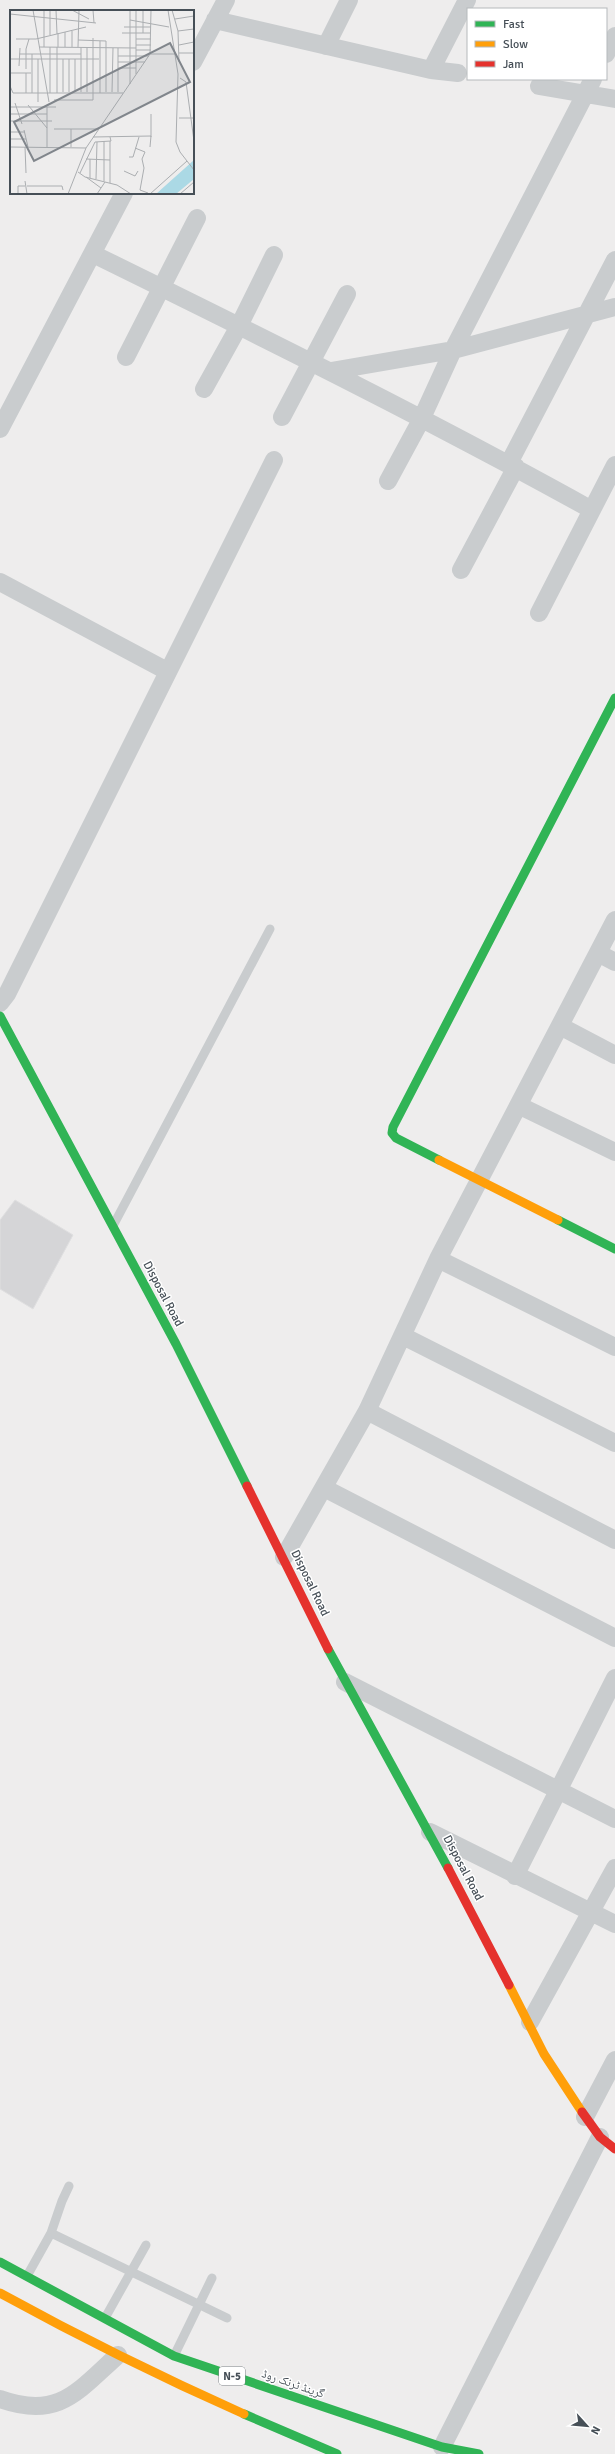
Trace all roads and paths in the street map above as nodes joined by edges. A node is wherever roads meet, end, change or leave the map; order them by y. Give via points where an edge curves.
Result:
1 (226, 0) edge
2 (349, 0) edge
3 (467, 0) edge
4 (215, 20) junction
5 (615, 36) edge
6 (326, 46) junction
7 (607, 52) edge
8 (194, 60) edge
9 (431, 70) junction
10 (458, 73) dead end
11 (539, 86) dead end
12 (590, 86) edge
13 (615, 98) edge
14 (123, 194) edge
15 (197, 218) dead end
16 (92, 254) junction
17 (274, 255) dead end
18 (615, 260) edge
19 (162, 288) junction
20 (347, 294) dead end
21 (615, 307) edge
22 (589, 313) junction
23 (239, 326) junction
24 (453, 350) junction
25 (126, 357) dead end
26 (312, 362) junction
27 (331, 371) junction
28 (204, 389) dead end
29 (282, 417) dead end
30 (421, 420) junction
31 (0, 429) edge
32 (274, 460) dead end
33 (512, 465) junction
34 (615, 465) edge
35 (388, 481) dead end
36 (592, 510) junction
37 (461, 570) dead end
38 (0, 582) edge
39 (539, 613) dead end
40 (167, 671) junction
41 (615, 698) edge
42 (615, 920) edge
43 (270, 929) dead end
44 (598, 953) junction
45 (615, 962) edge
46 (0, 1003) edge
47 (0, 1016) edge
48 (560, 1026) junction
49 (615, 1055) edge
50 (520, 1106) junction
51 (615, 1152) edge
52 (479, 1182) junction
53 (113, 1225) junction
54 (615, 1249) edge
55 (438, 1259) junction
56 (403, 1336) junction
57 (615, 1347) edge
58 (368, 1411) junction
59 (615, 1443) edge
60 (324, 1488) junction
61 (615, 1540) edge
62 (284, 1557) junction
63 (615, 1638) edge
64 (615, 1678) edge
65 (344, 1682) junction
66 (558, 1791) junction
67 (615, 1820) edge
68 (430, 1832) junction
69 (615, 1868) edge
70 (515, 1876) junction
71 (592, 1913) junction
72 (615, 1924) edge
73 (530, 2022) junction
74 (615, 2060) edge
75 (585, 2117) junction
76 (600, 2137) junction
77 (615, 2149) edge
78 (69, 2186) dead end
79 (51, 2233) junction
80 (146, 2245) dead end
81 (0, 2262) edge
82 (131, 2272) junction
83 (26, 2277) junction
84 (212, 2278) dead end
85 (0, 2293) edge
86 (199, 2305) junction
87 (105, 2318) junction
88 (227, 2318) dead end
89 (118, 2356) junction
90 (174, 2356) junction
91 (0, 2399) edge
92 (442, 2447) junction
93 (337, 2454) edge
94 (479, 2454) edge

1 - 4 street
2 - 6 street
3 - 9 street
4 - 6 street
4 - 8 street
5 - 7 street
6 - 9 street
9 - 10 street
11 - 12 street
12 - 13 street
12 - 24 street
14 - 16 street
15 - 19 street
16 - 19 street
16 - 31 street
17 - 23 street
18 - 22 street
19 - 23 street
19 - 25 street
20 - 26 street
21 - 22 street
22 - 24 street
22 - 33 street
23 - 26 street
23 - 28 street
24 - 27 street
24 - 30 street
26 - 27 street
26 - 29 street
27 - 30 street
30 - 33 street
30 - 35 street
32 - 40 street
33 - 36 street
33 - 37 street
34 - 36 street
36 - 39 street
38 - 40 street
40 - 46 street via 7,994
41 - 52 main road via 393,1127 392,1133 396,1138
42 - 44 street
43 - 53 lane
44 - 45 street
44 - 48 street
47 - 53 main road, Disposal Road
48 - 49 street
48 - 50 street
50 - 51 street
50 - 52 street
52 - 54 main road
52 - 55 street
53 - 62 main road, Disposal Road
55 - 56 street
55 - 57 street
56 - 58 street
56 - 59 street
58 - 60 street
58 - 61 street
60 - 62 street
60 - 63 street
62 - 65 main road, Disposal Road
64 - 66 street
65 - 66 street
65 - 68 main road, Disposal Road
66 - 67 street
66 - 70 street
68 - 70 street
68 - 73 main road, Disposal Road
69 - 71 street
70 - 71 street
71 - 72 street
71 - 73 street
73 - 75 main road, Disposal Road via 544,2054
74 - 75 street
75 - 76 main road, Disposal Road
76 - 77 main road, Disposal Road
76 - 92 street
78 - 79 lane
79 - 82 lane
79 - 83 lane
80 - 82 lane
81 - 83 main road, گرینڈ ٹرنک روڈ / N-5
82 - 86 lane
82 - 87 lane
83 - 87 main road, گرینڈ ٹرنک روڈ / N-5
84 - 86 lane
85 - 89 main road, N-5
86 - 88 lane
86 - 90 lane
87 - 90 main road, گرینڈ ٹرنک روڈ / N-5
89 - 91 street via 61,2403 39,2407 17,2405
89 - 93 main road, N-5
90 - 92 main road, گرینڈ ٹرنک روڈ / N-5
92 - 94 main road, گرینڈ ٹرنک روڈ / N-5

